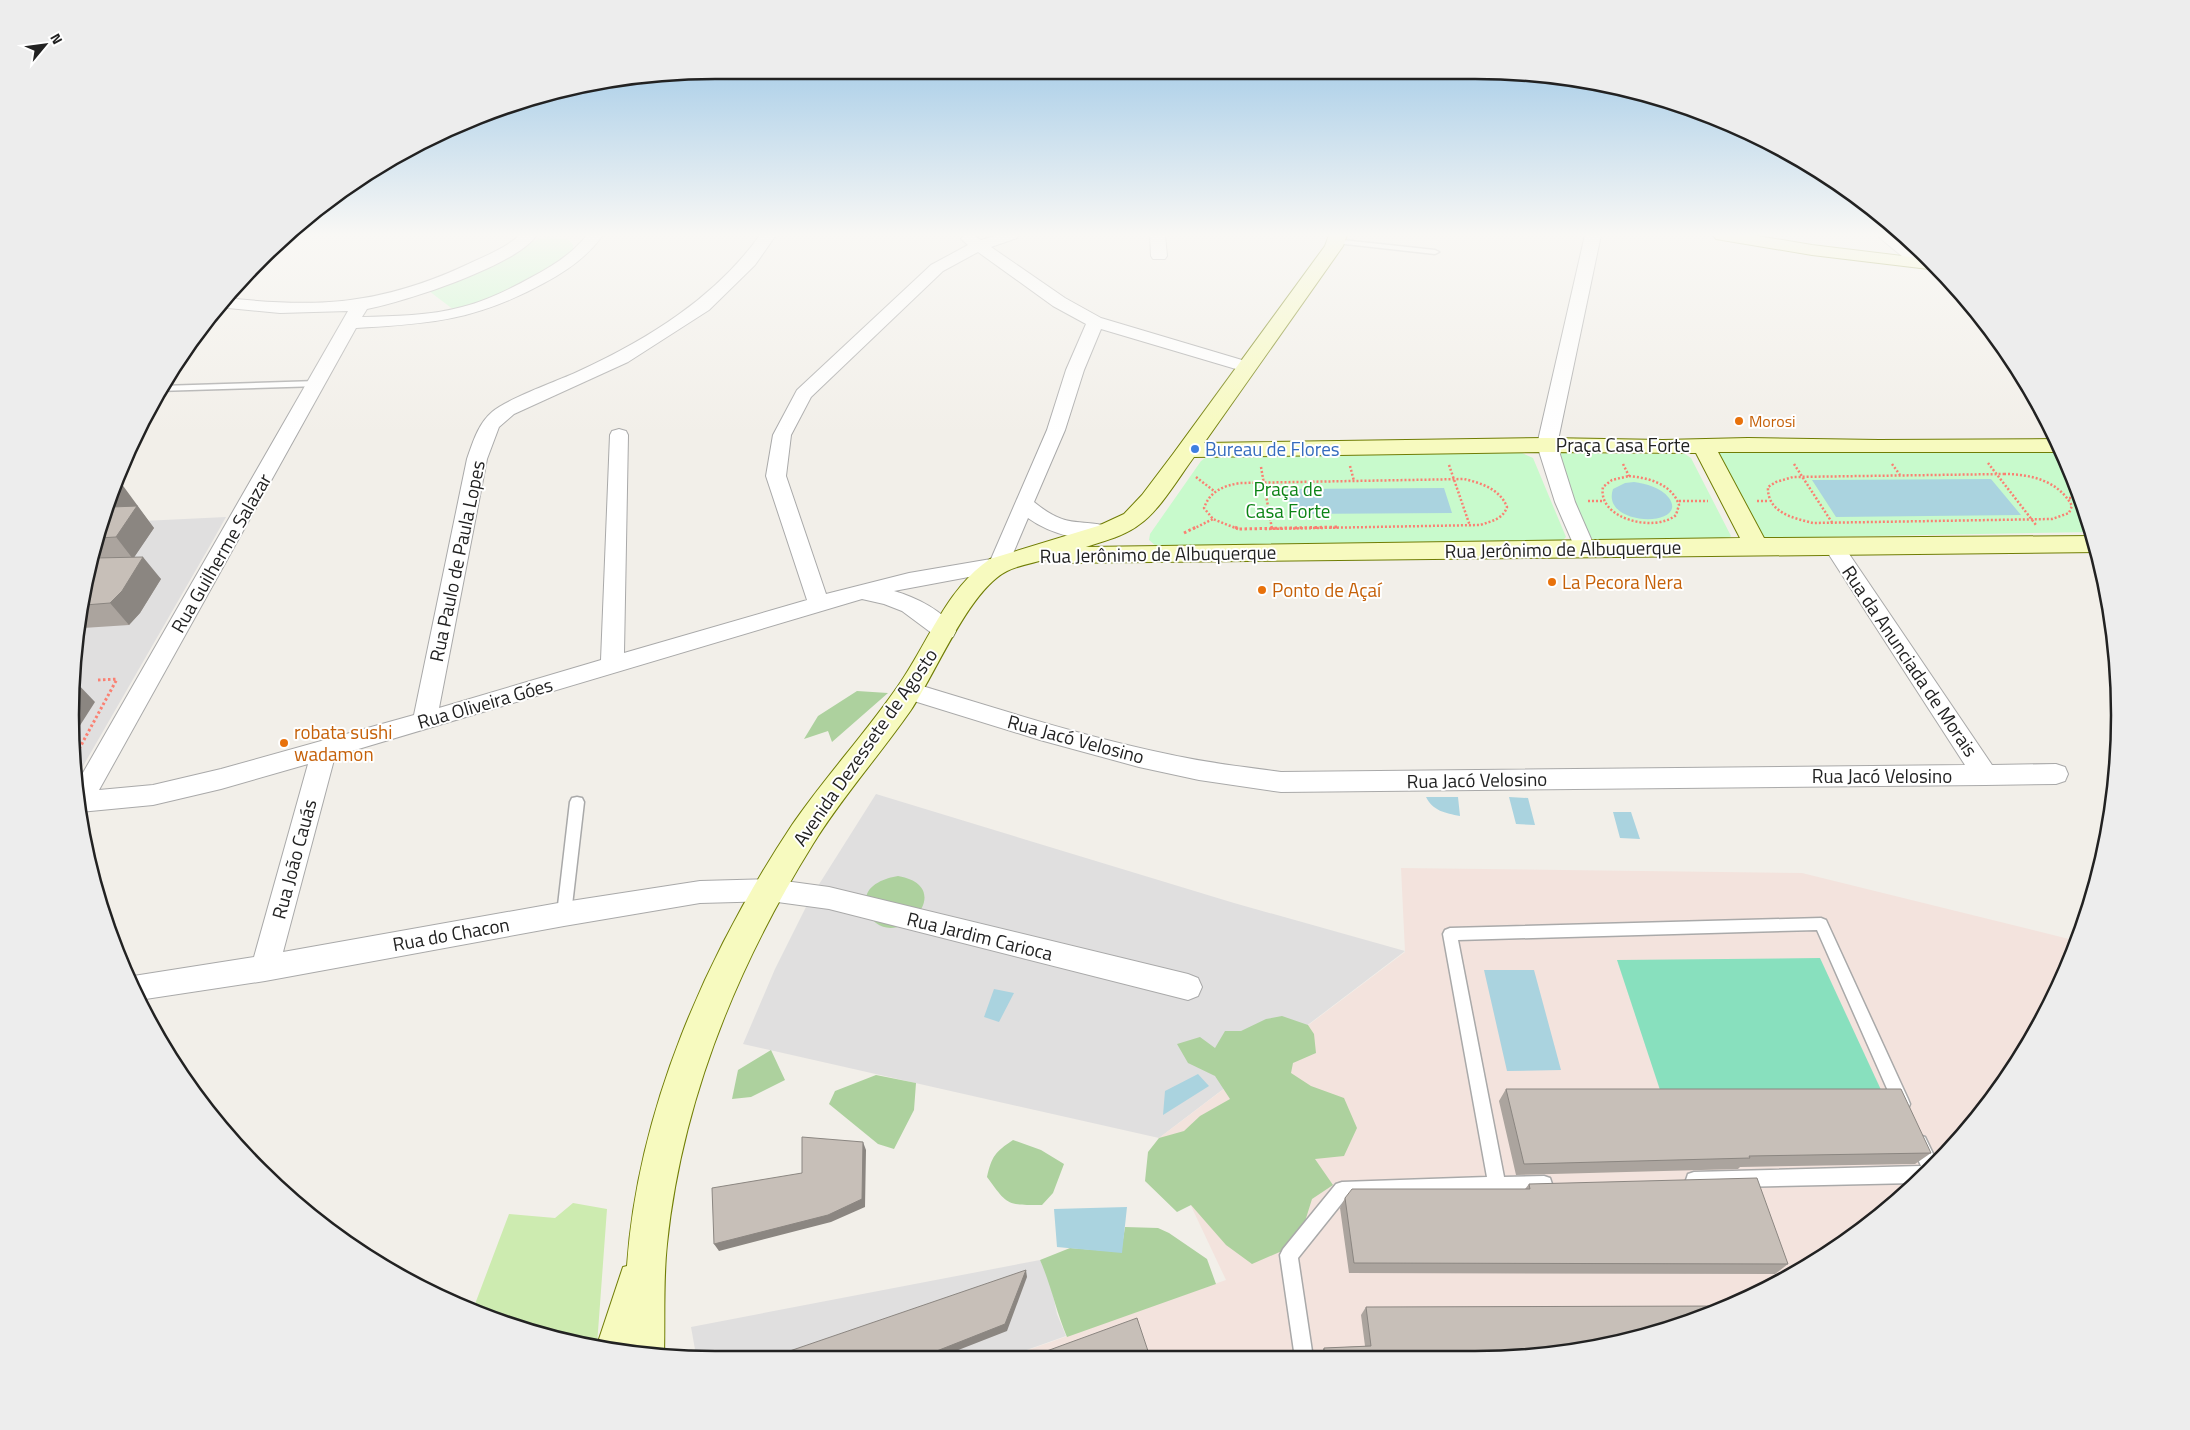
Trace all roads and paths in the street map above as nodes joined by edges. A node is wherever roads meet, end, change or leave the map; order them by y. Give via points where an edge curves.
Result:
1 (371, 302) edge
2 (416, 302) edge
3 (492, 302) edge
4 (707, 302) edge
5 (901, 302) edge
6 (1058, 302) edge
7 (1292, 302) edge
8 (1578, 302) edge
9 (231, 303) edge
10 (362, 304) junction
11 (434, 318) junction
12 (350, 322) junction
13 (1095, 322) junction
14 (1246, 367) junction
15 (317, 384) junction
16 (169, 389) edge
17 (618, 435) dead end
18 (1547, 445) junction
19 (1443, 446) junction
20 (1703, 446) junction
21 (1785, 446) junction
22 (2051, 446) edge
23 (1975, 447) junction
24 (1262, 448) junction
25 (1187, 450) junction
26 (1996, 474) junction
27 (1196, 477) dead end
28 (1802, 477) junction
29 (1454, 480) junction
30 (1264, 483) junction
31 (1214, 491) junction
32 (2069, 498) junction
33 (2073, 498) edge
34 (1679, 501) junction
35 (1732, 502) junction
36 (1023, 504) junction
37 (2032, 519) junction
38 (1832, 523) junction
39 (1470, 525) junction
40 (1272, 529) junction
41 (1106, 532) junction
42 (2088, 544) edge
43 (1756, 546) junction
44 (2052, 546) junction
45 (1840, 547) junction
46 (1585, 548) junction
47 (1278, 553) junction
48 (1028, 555) junction
49 (997, 566) junction
50 (858, 592) junction
51 (819, 604) junction
52 (945, 630) junction
53 (612, 666) junction
54 (117, 679) dead end
55 (909, 691) junction
56 (425, 721) junction
57 (80, 748) edge
58 (324, 751) junction
59 (2056, 774) dead end
60 (1985, 775) junction
61 (84, 794) edge
62 (85, 801) edge
63 (577, 802) dead end
64 (770, 890) junction
65 (564, 914) junction
66 (265, 968) junction
67 (140, 987) edge
68 (1188, 987) dead end
69 (1906, 1113) edge
70 (1914, 1132) edge
71 (1928, 1162) edge
72 (1915, 1174) edge
73 (1676, 1181) edge
74 (1556, 1184) edge
75 (1497, 1186) junction
76 (648, 1244) junction
77 (618, 1344) edge
78 (644, 1347) edge
79 (1303, 1351) edge

1 - 10 street
2 - 11 street
3 - 11 street
4 - 56 street, Rua Paulo de Paula Lopes via 622,358 507,410 489,425 477,459
5 - 51 street via 803,394 782,435 776,476
6 - 13 street
7 - 14 street, Avenida Dezessete de Agosto
8 - 18 street
9 - 10 street via 274,307
10 - 12 street, Rua Guilherme Salazar
11 - 12 street
12 - 15 street, Rua Guilherme Salazar
13 - 14 street
13 - 36 street via 1075,370 1056,430
14 - 25 street, Avenida Dezessete de Agosto
15 - 16 lane
15 - 61 street, Rua Guilherme Salazar
17 - 53 street
18 - 19 street, Praça Casa Forte
18 - 20 street, Praça Casa Forte
18 - 46 street via 1565,502
19 - 24 street, Praça Casa Forte
19 - 29 path
20 - 21 street, Praça Casa Forte
20 - 35 street
21 - 23 street, Praça Casa Forte
21 - 28 path
22 - 23 street, Praça Casa Forte
23 - 26 path
24 - 25 street, Praça Casa Forte
24 - 30 path via 1258,453
25 - 41 street, Avenida Dezessete de Agosto via 1132,519
26 - 28 path
26 - 32 path via 2036,478
26 - 37 path
27 - 31 path
28 - 38 path
28 - 38 path via 1783,479 1768,487 1769,502 1791,517 1813,523
29 - 30 path
29 - 39 path
29 - 39 path via 1484,484 1501,494 1509,505 1501,519
30 - 31 path via 1230,484
30 - 40 path
31 - 40 path via 1204,508 1213,519 1239,529
32 - 33 path
32 - 37 path via 2072,506 2069,512 2052,519
34 - 34 path via 1678,514 1672,520 1652,525 1616,515 1603,501 1601,493 1603,486 1618,477 1641,477 1664,486
34 - 35 path
35 - 43 street
36 - 41 street via 1040,520 1051,525
36 - 49 street
37 - 38 path
37 - 44 path
38 - 45 path
39 - 40 path
40 - 47 path
41 - 48 street, Avenida Dezessete de Agosto
42 - 44 street, Rua Jerônimo de Albuquerque
43 - 45 street, Rua Jerônimo de Albuquerque
43 - 46 street, Rua Jerônimo de Albuquerque
44 - 45 street, Rua Jerônimo de Albuquerque
45 - 60 street, Rua da Anunciada de Morais
46 - 47 street, Rua Jerônimo de Albuquerque
47 - 48 street, Rua Jerônimo de Albuquerque
48 - 49 street, Avenida Dezessete de Agosto
49 - 50 street, Rua Oliveira Góes via 912,579
49 - 52 street, Avenida Dezessete de Agosto via 967,597
50 - 51 street, Rua Oliveira Góes
50 - 52 street, Rua Oliveira Góes via 885,595 905,602
51 - 53 street, Rua Oliveira Góes
52 - 55 street, Avenida Dezessete de Agosto
53 - 56 street, Rua Oliveira Góes
54 - 57 path
55 - 60 street, Rua Jacó Velosino via 1118,752 1173,765 1281,782
55 - 64 street, Avenida Dezessete de Agosto via 804,834
56 - 58 street, Rua Oliveira Góes
58 - 62 street, Rua Oliveira Góes via 153,795
58 - 66 street, Rua João Cauás
59 - 60 street, Rua Jacó Velosino
63 - 65 lane
64 - 65 street, Rua do Chacon via 700,892
64 - 68 street, Rua Jardim Carioca via 829,898
64 - 76 street, Avenida Dezessete de Agosto via 735,956 698,1039 676,1099 658,1178
65 - 66 street, Rua do Chacon
66 - 67 street, Rua do Chacon
69 - 75 lane via 1820,924 1450,934
70 - 71 lane
72 - 73 lane
74 - 75 lane
75 - 79 lane via 1342,1190 1289,1255
76 - 77 street
76 - 78 street, Avenida Dezessete de Agosto

